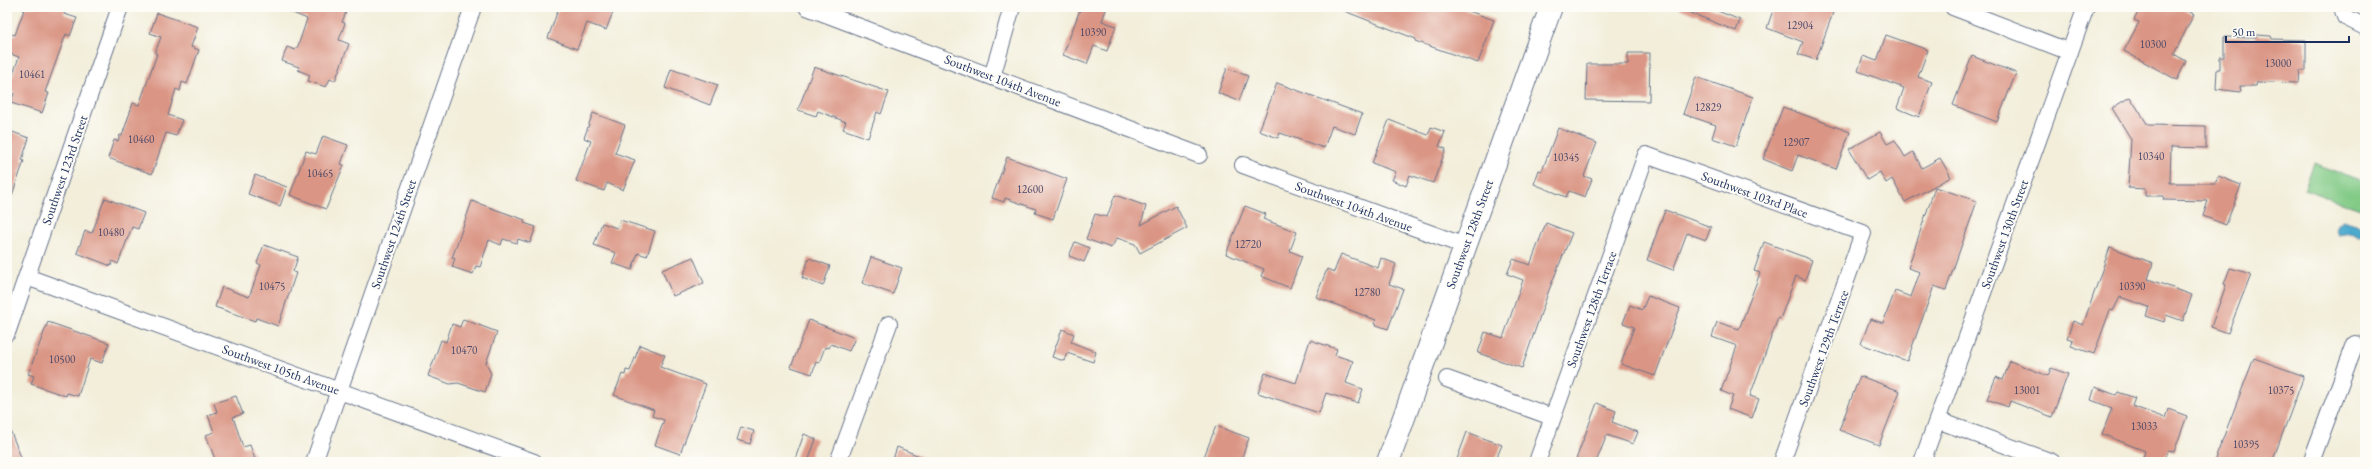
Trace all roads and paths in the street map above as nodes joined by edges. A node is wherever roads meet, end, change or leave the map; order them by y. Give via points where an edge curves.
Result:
1 (120, 7) edge
2 (473, 7) edge
3 (807, 7) edge
4 (1012, 7) edge
5 (1953, 7) edge
6 (2086, 7) edge
7 (2342, 7) edge
8 (1548, 8) edge
9 (2365, 26) edge
10 (2070, 52) junction
11 (992, 76) junction
12 (1199, 154) dead end
13 (1646, 155) joint
14 (1243, 165) dead end
15 (1863, 233) joint
16 (1465, 246) junction
17 (27, 277) junction
18 (889, 324) dead end
19 (7, 333) edge
20 (2355, 344) dead end
21 (1447, 379) dead end
22 (339, 390) junction
23 (1552, 417) junction
24 (1937, 420) junction
25 (314, 462) edge
26 (534, 462) edge
27 (838, 462) edge
28 (1388, 462) edge
29 (1537, 462) edge
30 (1782, 462) edge
31 (1922, 462) edge
32 (2052, 462) edge
33 (2311, 462) edge

1 - 17 street, Southwest 123rd Street
2 - 22 street, Southwest 124th Street
3 - 11 street, Southwest 104th Avenue
4 - 11 street
5 - 10 street
6 - 10 street, Southwest 130th Street
7 - 9 street via 2345,17
8 - 16 street, Southwest 128th Street
10 - 24 street, Southwest 130th Street
11 - 12 street, Southwest 104th Avenue
13 - 15 street, Southwest 103rd Place
13 - 23 street, Southwest 128th Terrace
14 - 16 street, Southwest 104th Avenue
15 - 30 street, Southwest 129th Terrace
16 - 28 street, Southwest 128th Street
17 - 19 street, Southwest 123rd Street
17 - 22 street, Southwest 105th Avenue
18 - 27 street
20 - 33 street
21 - 23 street
22 - 25 street, Southwest 124th Street
22 - 26 street, Southwest 105th Avenue
23 - 29 street, Southwest 128th Terrace
24 - 31 street, Southwest 130th Street
24 - 32 street

